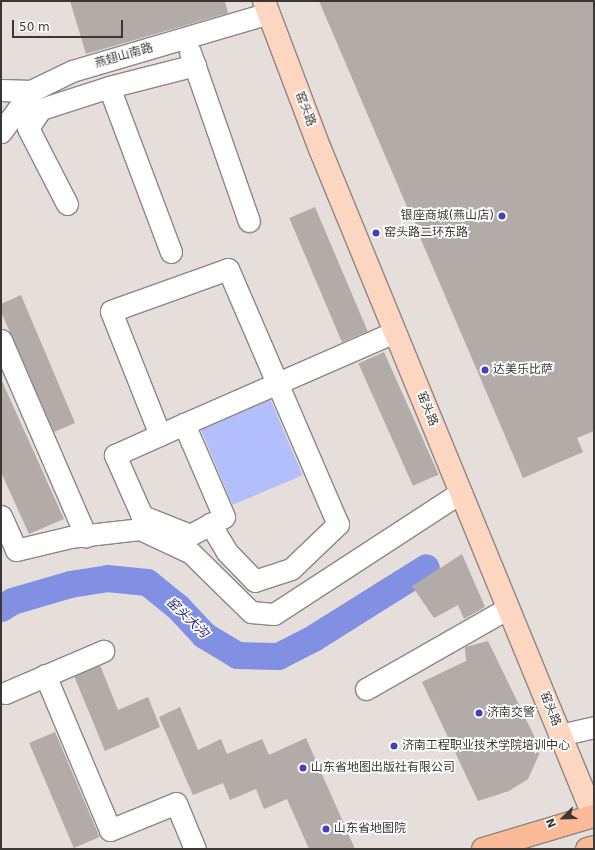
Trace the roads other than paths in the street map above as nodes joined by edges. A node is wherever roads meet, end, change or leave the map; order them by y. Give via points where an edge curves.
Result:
1 (266, 7) edge
2 (185, 38) junction
3 (195, 65) junction
4 (109, 87) junction
5 (1, 90) edge
6 (31, 91) junction
7 (1, 132) edge
8 (67, 204) dead end
9 (249, 221) dead end
10 (172, 252) dead end
11 (395, 332) junction
12 (1, 340) edge
13 (278, 383) junction
14 (184, 424) junction
15 (160, 435) junction
16 (461, 492) junction
17 (1, 516) edge
18 (210, 524) junction
19 (86, 536) junction
20 (508, 608) junction
21 (102, 651) dead end
22 (45, 675) junction
23 (366, 689) dead end
24 (6, 693) dead end
25 (594, 727) edge
26 (560, 735) junction
27 (594, 817) edge
28 (594, 847) edge
29 (195, 849) edge
30 (483, 849) edge
31 (587, 849) edge

1 - 2 street, 燕翅山南路
1 - 11 main road, 窑头路 via 320,149
2 - 3 street
2 - 6 street, 燕翅山南路 via 72,71
3 - 4 street
3 - 9 street
4 - 8 street via 41,109 28,128
4 - 10 street
5 - 6 street
6 - 7 street, 燕翅山南路
11 - 13 street
11 - 16 main road, 窑头路
12 - 19 street
13 - 14 street
13 - 15 street via 228,269 110,311
13 - 18 street via 338,524 291,570 255,581 227,552
14 - 15 street
14 - 18 street via 224,517
15 - 18 street via 115,455 142,516 190,535
16 - 19 street via 274,614 251,612 191,553 140,529
16 - 20 main road, 窑头路
17 - 19 street via 16,550 70,537
20 - 23 street
20 - 26 main road, 窑头路
21 - 22 street
22 - 24 street
22 - 29 street via 110,830 176,803
25 - 26 street
26 - 27 main road, 窑头路
27 - 30 highway
28 - 31 highway

